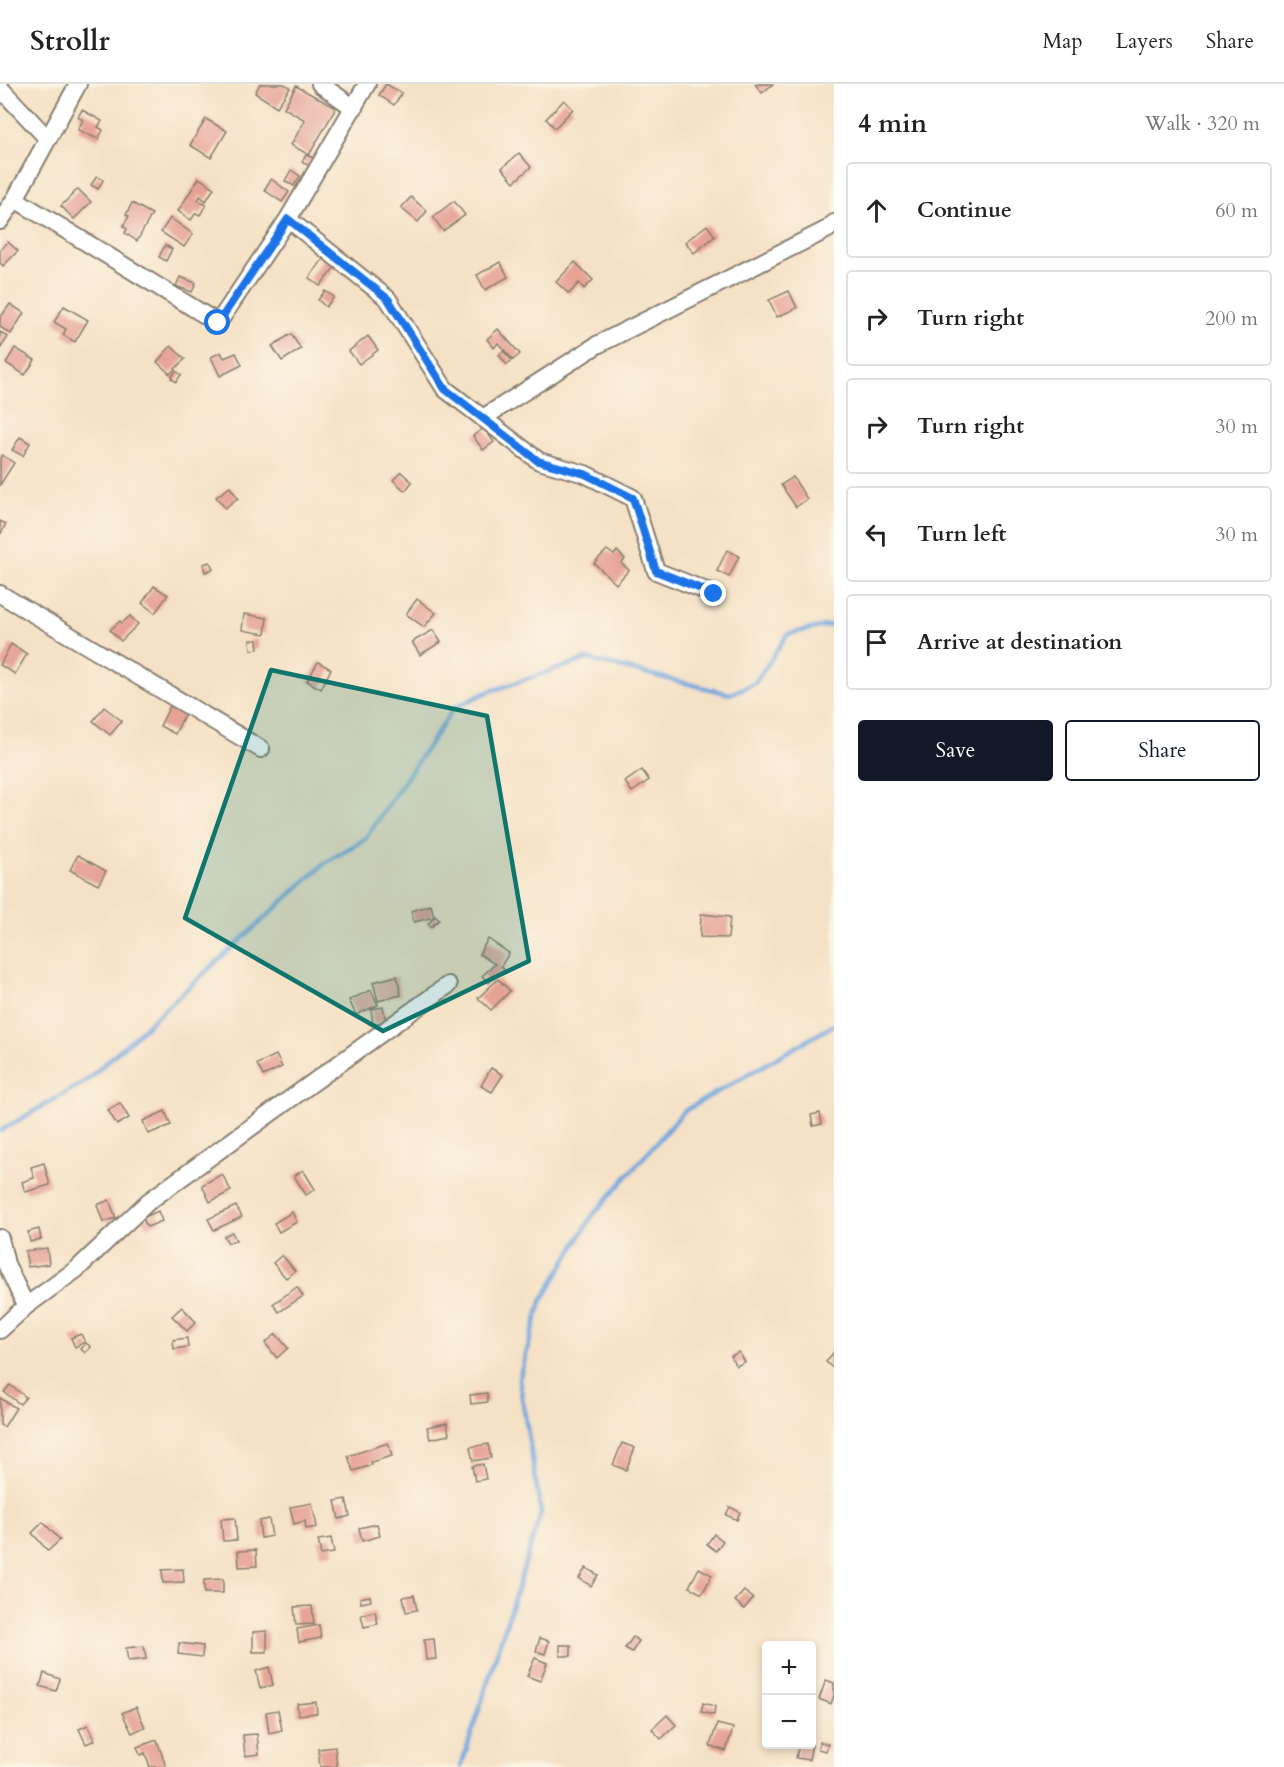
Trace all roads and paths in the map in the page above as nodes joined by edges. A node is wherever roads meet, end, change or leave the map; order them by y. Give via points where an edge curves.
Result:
1 (78, 84) edge
2 (320, 84) edge
3 (367, 84) edge
4 (0, 88) edge
5 (354, 108) junction
6 (48, 139) junction
7 (15, 199) junction
8 (288, 219) junction
9 (0, 221) edge
10 (834, 223) edge
11 (483, 418) junction
12 (0, 594) edge
13 (714, 594) dead end
14 (261, 749) dead end
15 (448, 985) dead end
16 (0, 1238) edge
17 (3, 1265) edge
18 (26, 1306) junction
19 (0, 1330) edge

1 - 6 street
2 - 5 street
3 - 5 street
4 - 6 street
5 - 8 street
6 - 7 street
7 - 8 street via 218,323
7 - 9 street
8 - 11 street via 388,299 445,389
10 - 11 street via 597,345
11 - 13 street via 538,461 585,474 633,498 656,571
12 - 14 street
15 - 18 street via 149,1201 76,1269
16 - 17 street
17 - 18 street
18 - 19 street

